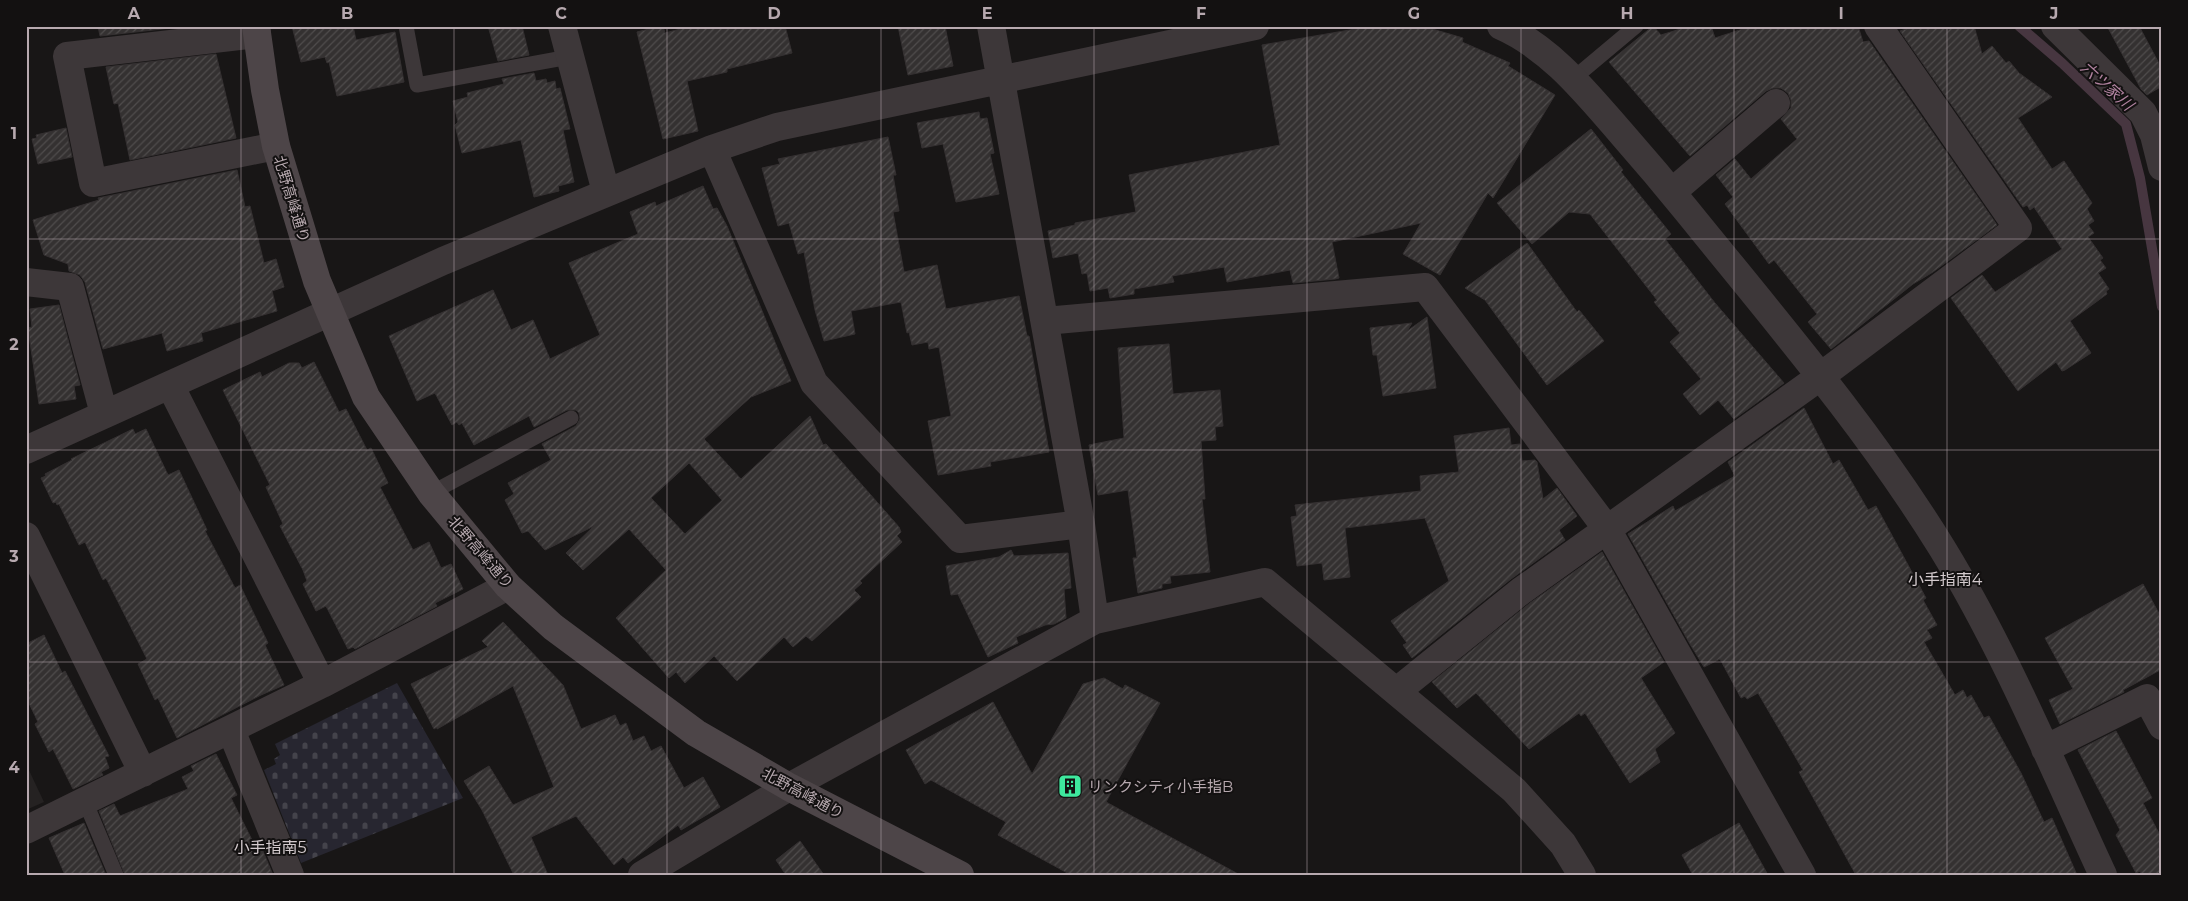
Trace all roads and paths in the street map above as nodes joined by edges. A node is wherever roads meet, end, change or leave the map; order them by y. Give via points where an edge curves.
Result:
1 (406, 26) edge
2 (562, 26) edge
3 (990, 26) edge
4 (1256, 26) edge
5 (1501, 26) edge
6 (1636, 26) edge
7 (1878, 26) edge
8 (2055, 26) edge
9 (257, 30) edge
10 (569, 57) junction
11 (1574, 78) junction
12 (1001, 80) junction
13 (1776, 103) dead end
14 (2158, 133) edge
15 (276, 146) junction
16 (712, 150) junction
17 (2162, 167) edge
18 (606, 192) junction
19 (1672, 192) junction
20 (26, 282) edge
21 (330, 313) junction
22 (1045, 320) junction
23 (1821, 376) junction
24 (170, 385) junction
25 (104, 414) junction
26 (572, 418) dead end
27 (26, 450) edge
28 (431, 494) junction
29 (1081, 524) junction
30 (1607, 529) junction
31 (26, 536) edge
32 (508, 586) junction
33 (1095, 620) junction
34 (322, 684) junction
35 (1397, 691) junction
36 (2162, 726) edge
37 (231, 730) junction
38 (2044, 748) junction
39 (144, 773) junction
40 (790, 787) junction
41 (85, 801) junction
42 (26, 830) edge
43 (116, 875) edge
44 (290, 875) edge
45 (642, 875) edge
46 (960, 875) edge
47 (1582, 875) edge
48 (1802, 875) edge
49 (2103, 875) edge

1 - 10 lane via 417,85
2 - 10 street
3 - 12 street
4 - 12 street
5 - 11 street via 1517,33
6 - 11 lane
7 - 23 street via 2018,228
8 - 14 street via 2143,113
9 - 15 street, 北野高峰通り
9 - 15 street via 67,56 93,183
10 - 18 street
11 - 19 street
12 - 16 street via 777,127
12 - 22 street
13 - 19 street
14 - 17 street
15 - 21 street, 北野高峰通り via 317,281
16 - 18 street
16 - 29 street via 814,384 960,539
18 - 21 street
19 - 23 street
20 - 25 street via 70,287
21 - 24 street
21 - 28 street, 北野高峰通り via 366,397
22 - 29 street
22 - 30 street via 1426,287
23 - 30 street
23 - 38 street via 1942,548 1995,643
24 - 25 street
24 - 34 street
25 - 27 street
26 - 28 lane
28 - 32 street, 北野高峰通り
29 - 33 street
30 - 35 street via 1521,591
30 - 48 street
31 - 39 street
32 - 34 street
32 - 40 street, 北野高峰通り via 553,627 696,733
33 - 35 street via 1265,582
33 - 40 street
34 - 37 street
35 - 47 street via 1514,790 1563,844
36 - 38 street via 2147,698
37 - 39 street
37 - 44 street
38 - 49 street
39 - 41 street
40 - 45 street
40 - 46 street, 北野高峰通り
41 - 42 street
41 - 43 lane

